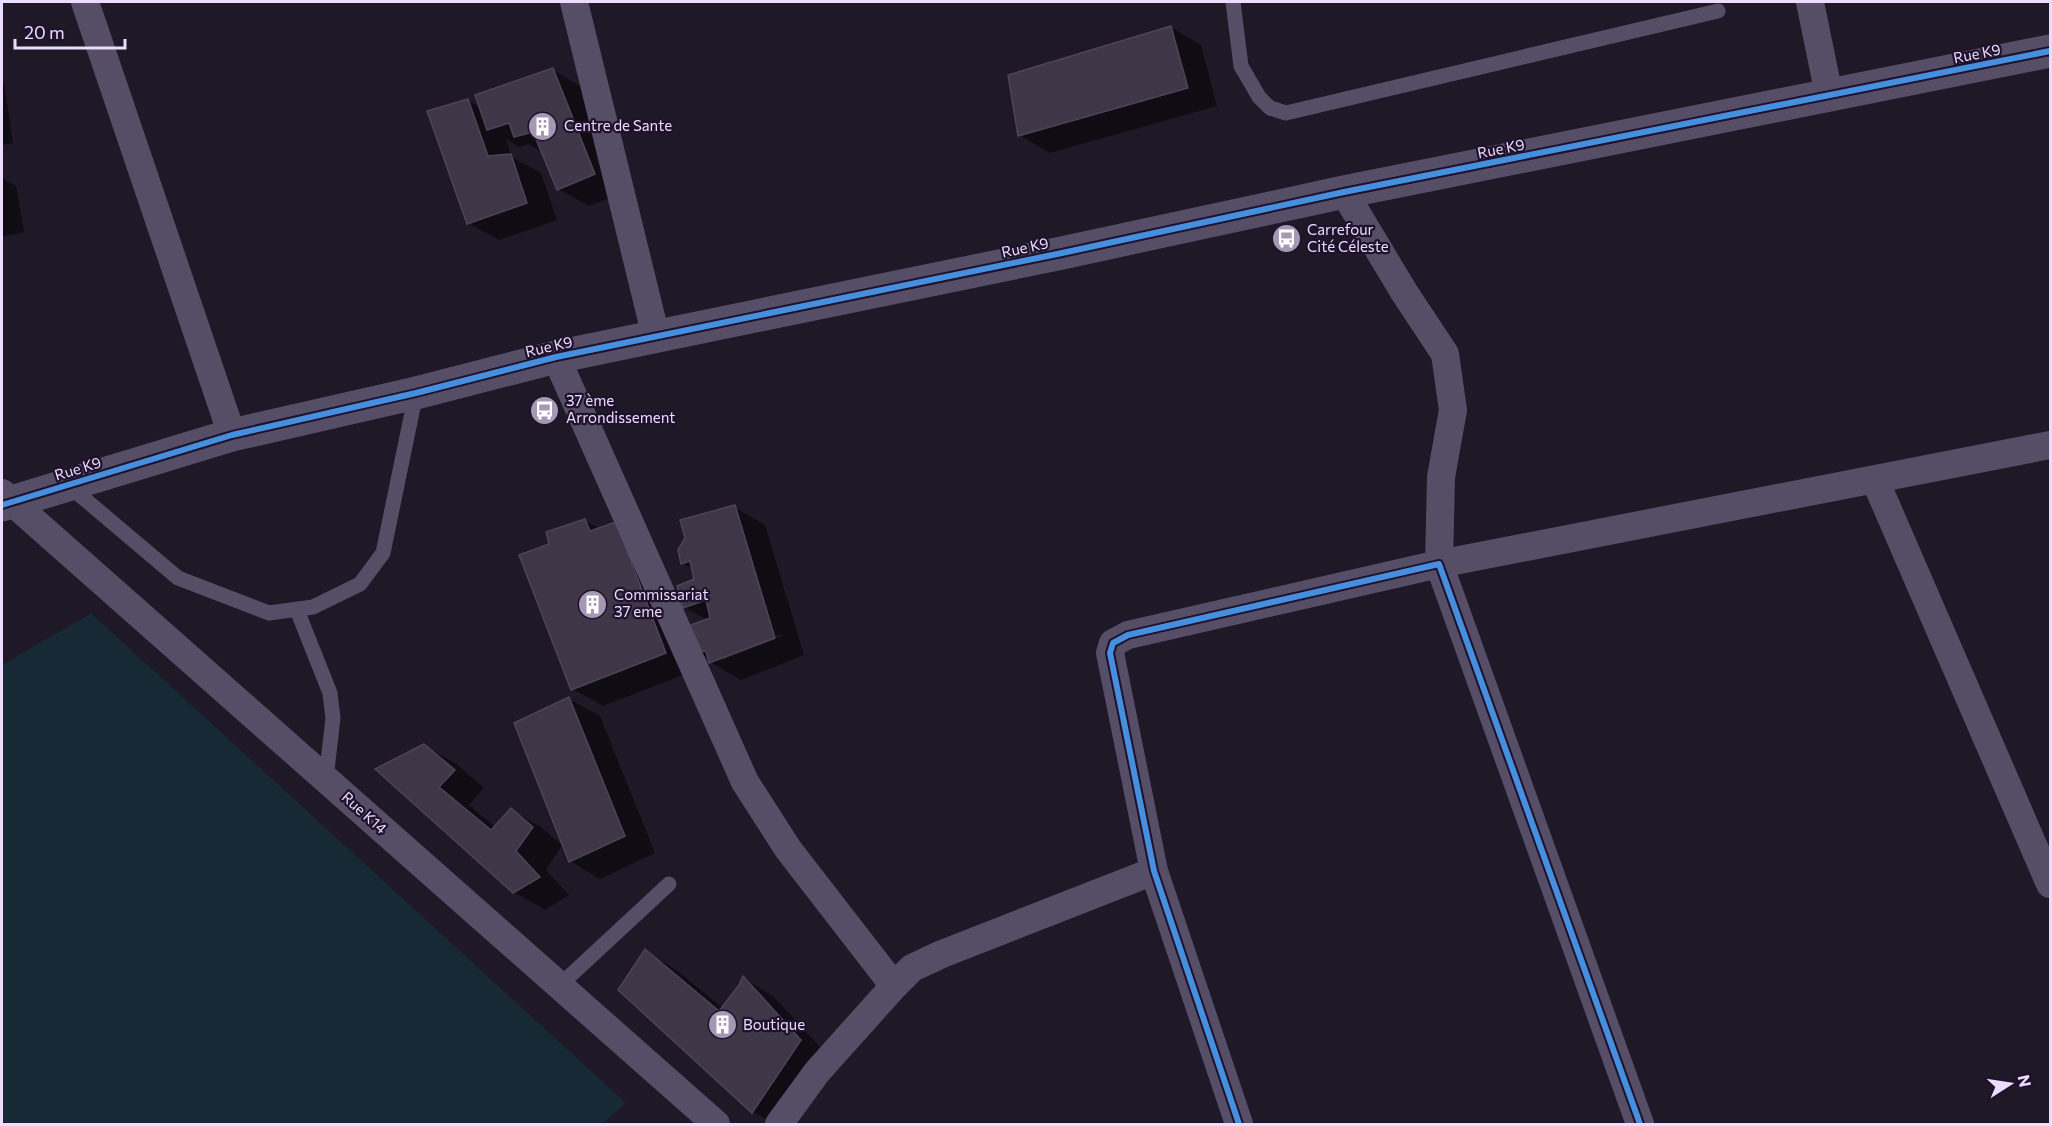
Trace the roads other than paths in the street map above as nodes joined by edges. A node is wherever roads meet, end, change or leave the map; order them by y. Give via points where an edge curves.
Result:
1 (85, 2) edge
2 (574, 2) edge
3 (1233, 2) edge
4 (1810, 2) edge
5 (1718, 11) dead end
6 (2050, 51) edge
7 (1830, 95) junction
8 (1344, 192) junction
9 (656, 337) junction
10 (556, 357) junction
11 (416, 393) junction
12 (232, 435) junction
13 (2050, 445) edge
14 (1875, 480) junction
15 (68, 485) junction
16 (5, 500) edge
17 (1439, 564) junction
18 (297, 610) junction
19 (326, 779) junction
20 (1154, 871) junction
21 (669, 884) dead end
22 (2050, 884) edge
23 (559, 986) junction
24 (894, 986) junction
25 (716, 1125) edge
26 (779, 1125) edge
27 (1239, 1125) edge
28 (1640, 1125) edge

1 - 12 street
2 - 9 street
3 - 5 lane via 1241,66 1259,97 1270,108 1286,113
4 - 7 street
6 - 7 street, Rue K9
7 - 8 street, Rue K9
8 - 9 street, Rue K9
8 - 17 street via 1445,354 1453,410 1441,477
9 - 10 street, Rue K9
10 - 11 street, Rue K9
10 - 24 street via 745,782 789,849
11 - 12 street, Rue K9
11 - 18 lane via 383,554 360,584 313,607
12 - 15 street, Rue K9
13 - 14 street
14 - 17 street
14 - 22 street
15 - 16 street, Rue K9
15 - 18 lane via 178,578 269,612
16 - 19 street, Rue K14
17 - 20 street via 1128,634 1113,643 1110,653
17 - 28 street
18 - 19 lane via 330,693 333,718
19 - 23 street, Rue K14
20 - 24 street via 942,954 912,968
20 - 27 street
21 - 23 lane
23 - 25 street, Rue K14
24 - 26 street via 817,1071

